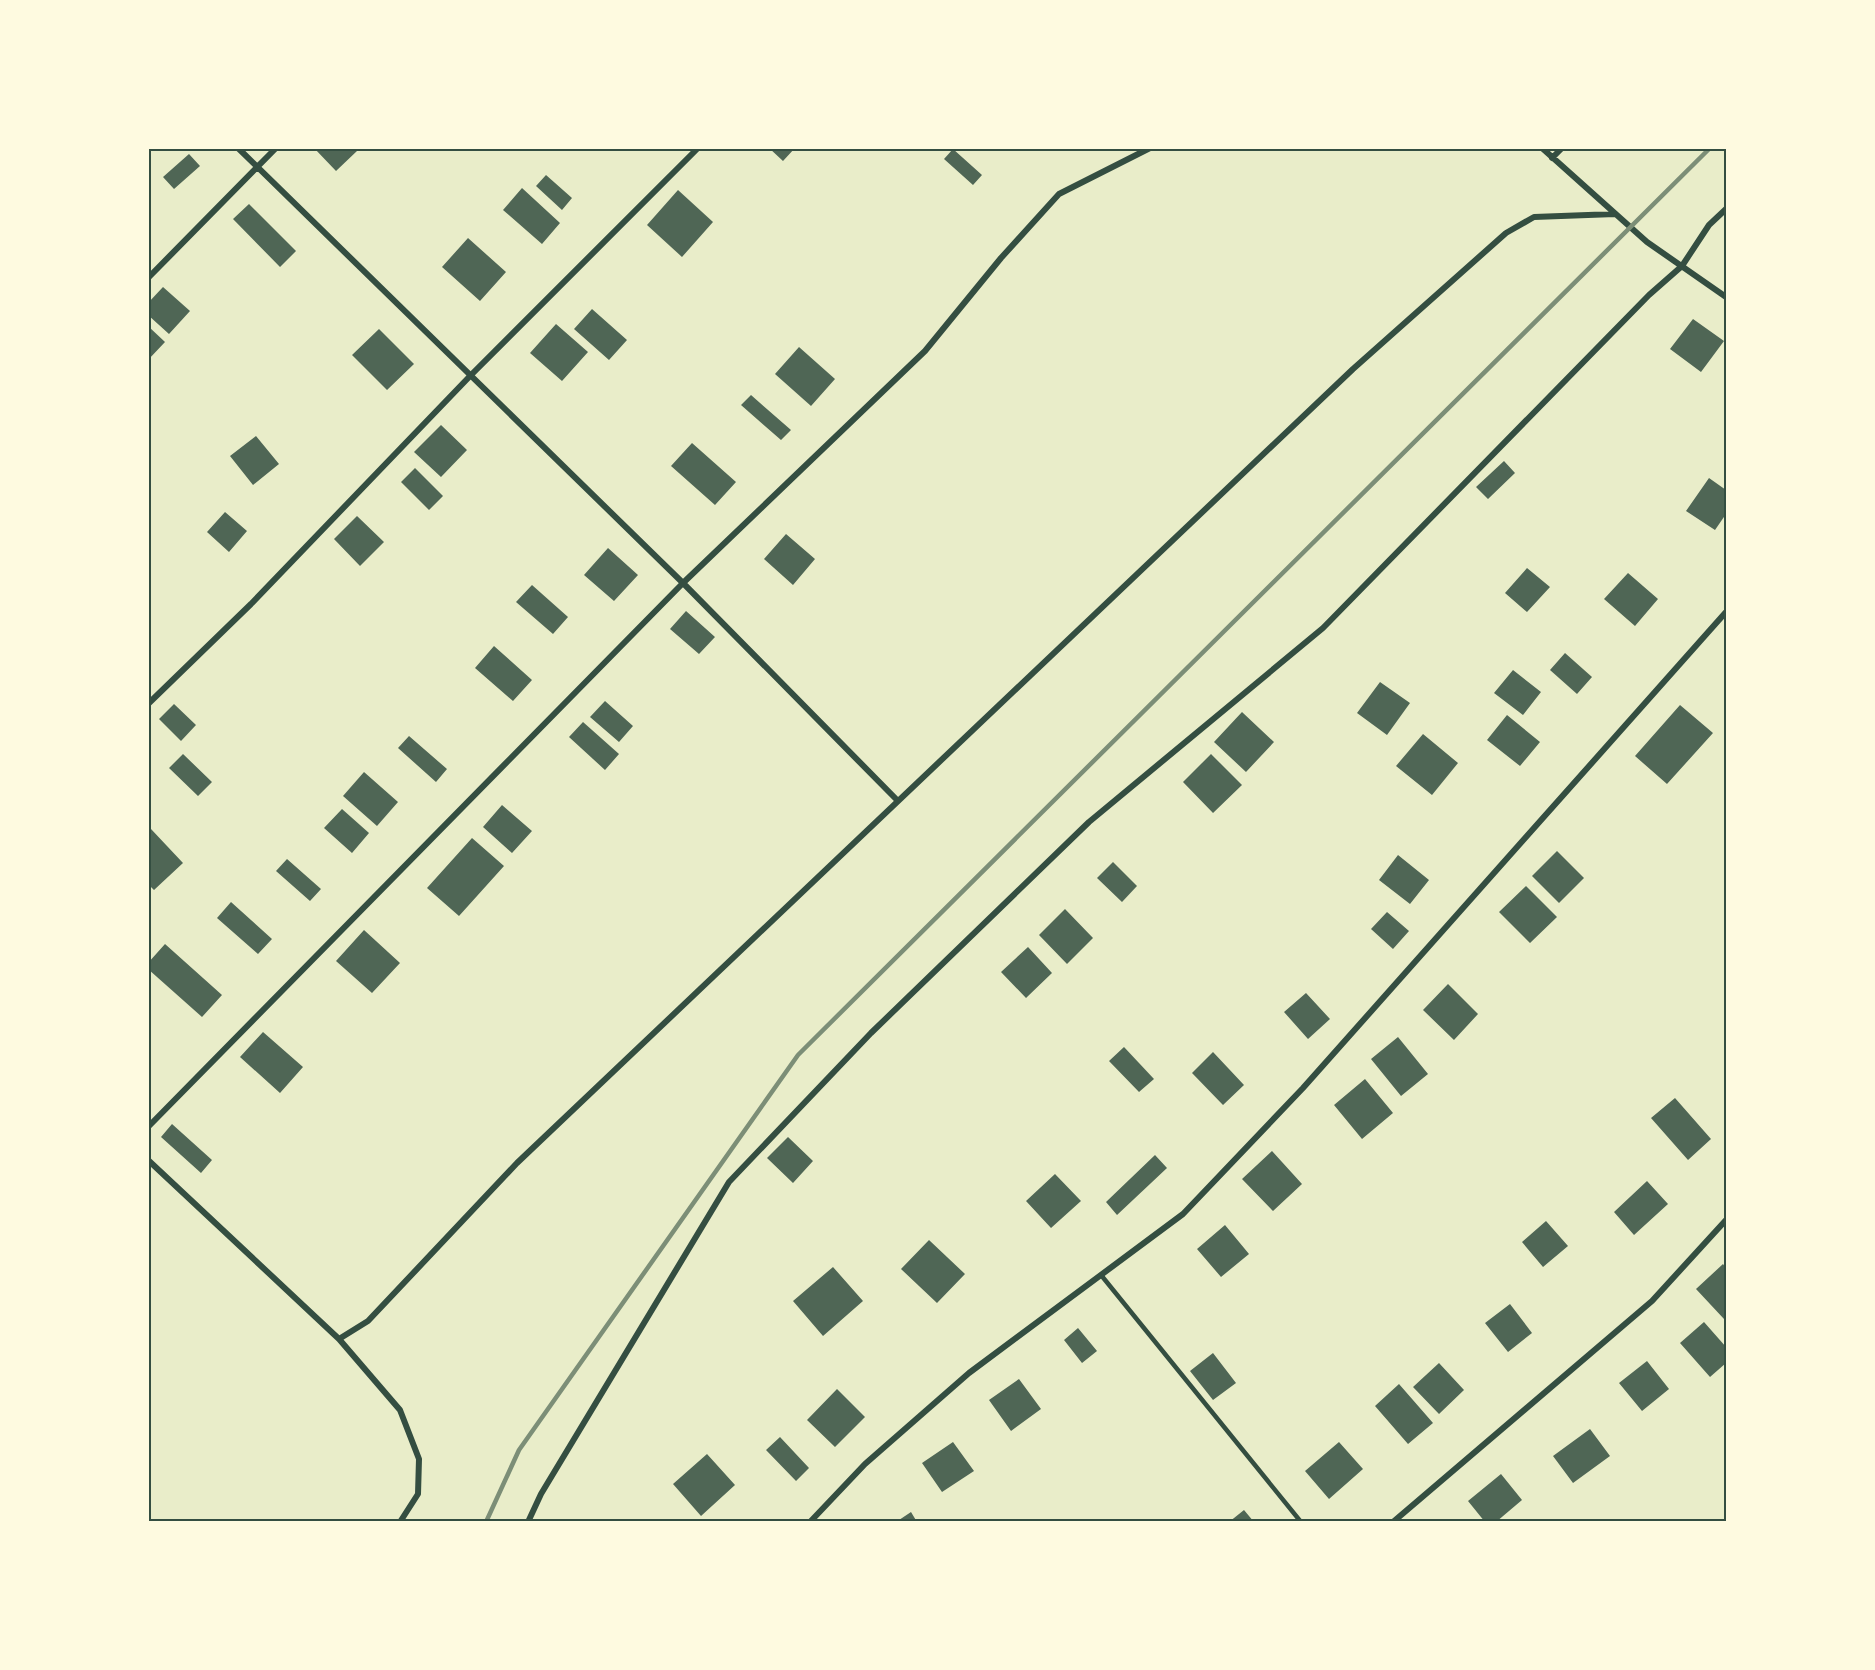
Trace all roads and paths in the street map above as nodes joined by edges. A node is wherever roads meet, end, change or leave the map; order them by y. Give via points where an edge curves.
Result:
1 (238, 148) edge
2 (276, 148) edge
3 (698, 148) edge
4 (1150, 148) edge
5 (1542, 148) edge
6 (1562, 148) edge
7 (1552, 158) junction
8 (258, 166) junction
9 (1726, 209) edge
10 (1615, 214) junction
11 (1682, 266) junction
12 (148, 278) edge
13 (1726, 297) edge
14 (471, 375) junction
15 (683, 583) junction
16 (1726, 612) edge
17 (148, 704) edge
18 (898, 801) junction
19 (148, 1127) edge
20 (148, 1160) edge
21 (1726, 1220) edge
22 (1101, 1275) junction
23 (339, 1339) junction
24 (400, 1521) edge
25 (528, 1521) edge
26 (810, 1521) edge
27 (1301, 1521) edge
28 (1393, 1521) edge

1 - 8 street
2 - 8 street
3 - 14 street
4 - 15 street via 1059,194 925,351
5 - 7 street
6 - 7 street
7 - 10 street
8 - 12 street
8 - 14 street
9 - 11 street via 1709,225
10 - 11 street
10 - 18 street via 1534,217 1506,232 1353,369
11 - 13 street
11 - 25 street via 1649,295 1323,628 1089,822 871,1033 729,1182
14 - 15 street
14 - 17 street
15 - 18 street
15 - 19 street
16 - 22 street via 1303,1088 1183,1214
18 - 23 street via 517,1163 368,1321
20 - 23 street
21 - 28 street via 1652,1301
22 - 26 street via 969,1373 865,1464
22 - 27 lane
23 - 24 street via 400,1410 419,1459 418,1494

